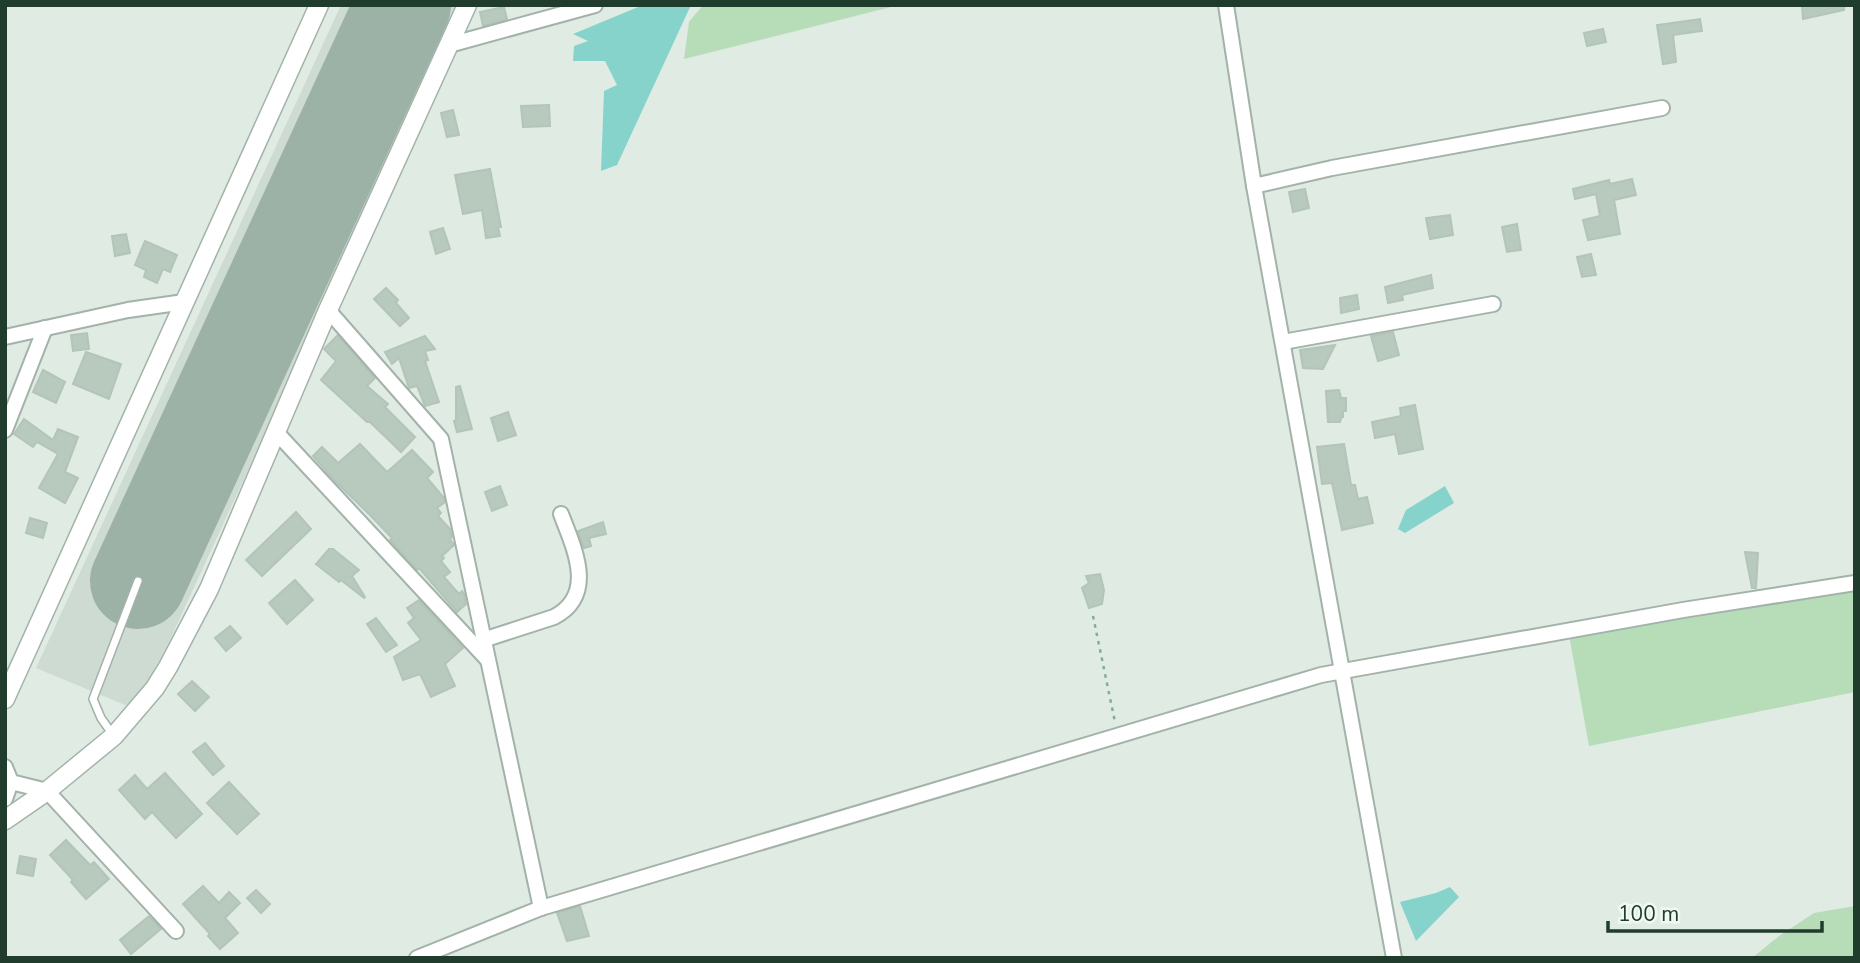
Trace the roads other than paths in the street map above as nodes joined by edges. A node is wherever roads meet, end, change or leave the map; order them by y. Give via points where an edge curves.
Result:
1 (319, 5) edge
2 (467, 5) edge
3 (595, 5) edge
4 (1226, 5) edge
5 (449, 45) junction
6 (1662, 108) dead end
7 (1254, 186) junction
8 (184, 302) junction
9 (1493, 304) dead end
10 (328, 310) junction
11 (45, 328) junction
12 (5, 337) edge
13 (1283, 342) junction
14 (5, 429) edge
15 (276, 432) junction
16 (561, 514) dead end
17 (138, 581) dead end
18 (1855, 583) edge
19 (483, 640) junction
20 (487, 659) junction
21 (1344, 672) junction
22 (11, 678) edge
23 (5, 699) edge
24 (114, 736) junction
25 (5, 767) edge
26 (11, 782) junction
27 (47, 791) junction
28 (5, 799) edge
29 (5, 820) edge
30 (541, 908) junction
31 (176, 931) dead end
32 (417, 958) edge
33 (1395, 958) edge

1 - 8 street
2 - 5 street
3 - 5 street
4 - 7 street
5 - 10 street
6 - 7 street
7 - 13 street
8 - 11 street
8 - 22 street
9 - 13 street
10 - 15 street
10 - 19 street via 440,439
11 - 12 street
11 - 14 street
13 - 21 street
15 - 20 street
15 - 24 street via 209,589 168,667
16 - 19 street via 578,562 573,603 554,617
17 - 24 lane via 93,699
18 - 21 street
19 - 20 street
20 - 30 street
21 - 30 street
21 - 33 street
22 - 23 street
24 - 27 street
25 - 26 street
26 - 27 street
26 - 28 street
27 - 29 street
27 - 31 street
30 - 32 street

